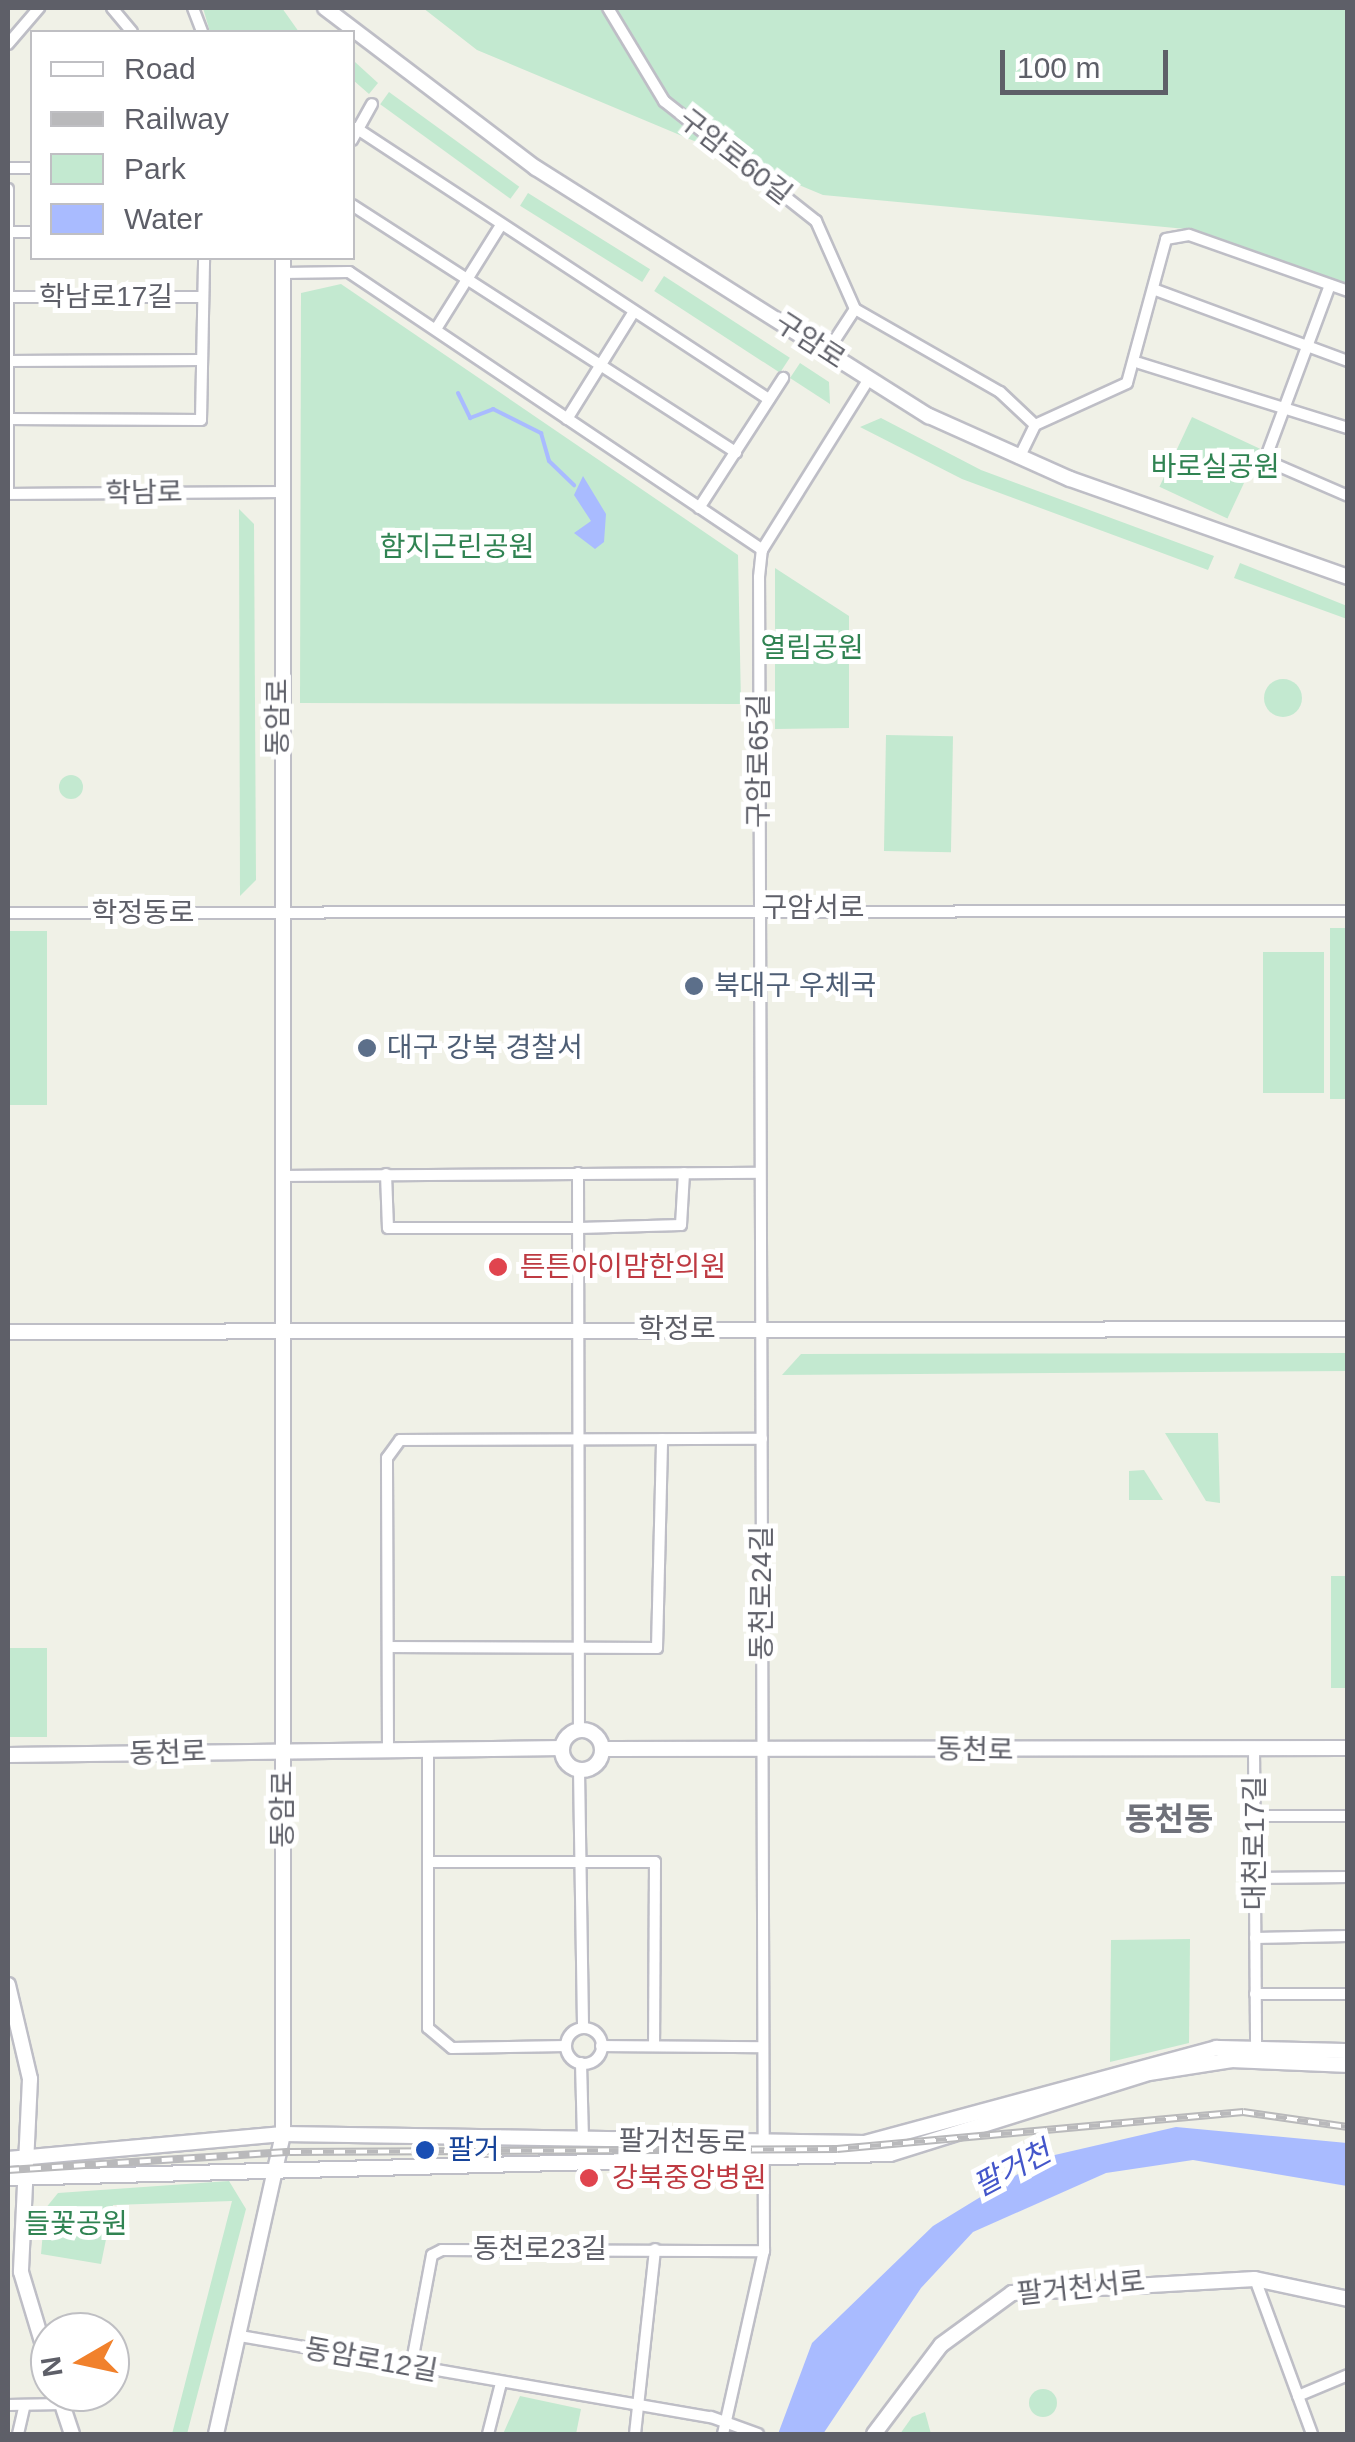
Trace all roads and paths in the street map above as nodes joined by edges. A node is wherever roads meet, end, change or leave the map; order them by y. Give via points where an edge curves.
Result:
1 (39, 8) edge
2 (112, 8) edge
3 (194, 8) edge
4 (326, 8) edge
5 (608, 8) edge
6 (27, 22) junction
7 (338, 27) edge
8 (201, 28) edge
9 (36, 30) edge
10 (130, 30) edge
11 (355, 39) edge
12 (8, 44) edge
13 (372, 104) dead end
14 (356, 128) junction
15 (355, 131) edge
16 (8, 189) edge
17 (355, 207) edge
18 (499, 228) junction
19 (8, 232) edge
20 (204, 260) edge
21 (348, 260) edge
22 (283, 265) edge
23 (348, 272) junction
24 (469, 276) junction
25 (1330, 285) junction
26 (1152, 289) junction
27 (1348, 291) edge
28 (8, 296) edge
29 (203, 297) junction
30 (855, 309) junction
31 (633, 313) junction
32 (436, 330) junction
33 (1306, 346) junction
34 (827, 352) junction
35 (202, 360) junction
36 (8, 361) edge
37 (1348, 361) edge
38 (602, 363) junction
39 (1139, 363) junction
40 (783, 378) dead end
41 (869, 379) junction
42 (769, 399) junction
43 (1285, 406) junction
44 (567, 419) junction
45 (8, 420) edge
46 (1034, 425) junction
47 (1348, 428) edge
48 (736, 452) junction
49 (1019, 458) junction
50 (280, 492) junction
51 (8, 494) edge
52 (1348, 496) edge
53 (699, 508) junction
54 (762, 550) junction
55 (1348, 577) edge
56 (758, 907) junction
57 (1348, 911) edge
58 (8, 913) edge
59 (278, 913) junction
60 (578, 1173) junction
61 (760, 1173) junction
62 (386, 1174) junction
63 (684, 1174) junction
64 (283, 1176) junction
65 (579, 1228) junction
66 (764, 1328) junction
67 (580, 1329) junction
68 (1348, 1329) edge
69 (8, 1332) edge
70 (283, 1333) junction
71 (762, 1438) junction
72 (662, 1439) junction
73 (580, 1440) junction
74 (388, 1646) junction
75 (580, 1648) junction
76 (579, 1730) junction
77 (562, 1748) junction
78 (602, 1748) junction
79 (762, 1748) junction
80 (1254, 1748) junction
81 (1348, 1748) edge
82 (283, 1750) junction
83 (388, 1750) junction
84 (428, 1752) junction
85 (8, 1756) edge
86 (579, 1770) junction
87 (1254, 1816) junction
88 (1348, 1816) edge
89 (428, 1862) junction
90 (582, 1862) junction
91 (1348, 1877) edge
92 (1255, 1878) junction
93 (1348, 1936) edge
94 (1255, 1938) junction
95 (8, 1985) edge
96 (1256, 1994) junction
97 (1348, 1994) edge
98 (583, 2028) junction
99 (566, 2046) junction
100 (602, 2046) junction
101 (654, 2046) junction
102 (761, 2047) junction
103 (1256, 2048) junction
104 (1348, 2052) edge
105 (581, 2063) junction
106 (1348, 2065) edge
107 (283, 2134) junction
108 (584, 2140) junction
109 (762, 2143) junction
110 (33, 2157) junction
111 (8, 2159) edge
112 (763, 2162) junction
113 (276, 2166) junction
114 (32, 2177) junction
115 (8, 2178) edge
116 (654, 2249) junction
117 (764, 2251) junction
118 (14, 2275) edge
119 (1255, 2279) junction
120 (1348, 2299) edge
121 (30, 2316) edge
122 (240, 2336) junction
123 (411, 2367) junction
124 (1348, 2375) edge
125 (502, 2383) junction
126 (1298, 2396) junction
127 (8, 2406) edge
128 (30, 2406) edge
129 (640, 2406) junction
130 (24, 2407) junction
131 (728, 2422) junction
132 (18, 2434) edge
133 (216, 2434) edge
134 (488, 2434) edge
135 (636, 2434) edge
136 (723, 2434) edge
137 (758, 2434) edge
138 (874, 2434) edge
139 (1312, 2434) edge

1 - 6 street
2 - 10 street
3 - 8 street
4 - 7 main road, 구암로
5 - 30 street, 구암로60길 via 664,101 816,221
6 - 9 street
6 - 12 street
11 - 34 main road, 구암로 via 536,168
13 - 14 street
14 - 15 street
14 - 18 street
16 - 19 street, 학남로17길
17 - 24 street
18 - 24 street
18 - 31 street
19 - 28 street, 학남로17길
20 - 29 street
21 - 23 street
22 - 23 street
22 - 50 main road, 동암로
23 - 32 street
24 - 32 street
24 - 38 street
25 - 26 street via 1189,235 1166,239
25 - 27 street
25 - 33 street
26 - 33 street
26 - 39 street
28 - 29 street, 학남로17길
28 - 36 street, 학남로17길
29 - 35 street
30 - 34 street
30 - 46 street via 1000,392
31 - 38 street
31 - 42 street
32 - 44 street
33 - 37 street
33 - 43 street
34 - 41 main road, 구암로
35 - 36 street
35 - 45 street via 201,420
36 - 45 street, 학남로17길
38 - 44 street
38 - 48 street
39 - 43 street
39 - 46 street via 1111,394
40 - 42 street
41 - 49 main road, 구암로
41 - 54 street
42 - 48 street
43 - 47 street
43 - 52 street via 1265,460 1270,469
44 - 53 street
45 - 51 street, 학남로17길
46 - 49 street
48 - 53 street
49 - 55 main road, 구암로
50 - 51 street, 학남로
50 - 59 main road, 동암로
53 - 54 street
54 - 56 street, 구암로65길
56 - 57 street, 구암서로
56 - 59 street, 구암서로
56 - 61 street, 구암로65길
58 - 59 street, 학정동로
59 - 64 main road, 동암로
60 - 62 street
60 - 63 street
60 - 65 street
61 - 63 street
61 - 66 street, 구암로65길
62 - 64 street
62 - 65 street via 388,1228
63 - 65 street via 681,1224
64 - 70 main road, 동암로
65 - 67 street
66 - 67 main road, 학정로
66 - 68 main road, 학정로
66 - 71 street, 동천로24길
67 - 70 main road, 학정로
67 - 73 street
69 - 70 main road, 학정로
70 - 82 main road, 동암로
71 - 72 street
71 - 79 street, 동천로24길
72 - 73 street
72 - 75 street via 657,1648
73 - 74 street via 400,1440 392,1447
73 - 75 street
74 - 75 street
74 - 83 street
75 - 76 street
76 - 77 main road
76 - 78 main road
77 - 84 main road, 동천로
77 - 86 main road
78 - 79 main road, 동천로
78 - 86 main road via 594,1766
79 - 80 main road, 동천로
79 - 102 street
80 - 81 main road, 동천로
80 - 87 street, 대천로17길
82 - 83 main road, 동천로
82 - 85 main road, 동천로
82 - 107 main road, 동암로
83 - 84 main road, 동천로
84 - 89 street
86 - 90 street
87 - 88 street
87 - 92 street, 대천로17길
89 - 90 street
89 - 99 street via 436,2044
90 - 98 street
90 - 101 street via 655,1862
91 - 92 street
92 - 94 street, 대천로17길
93 - 94 street, 대천로17길
94 - 96 street, 대천로17길
95 - 110 main road via 30,2079
96 - 97 street
96 - 103 street, 대천로17길
98 - 99 street
98 - 100 street
99 - 105 street
100 - 101 street
100 - 105 street
101 - 102 street
102 - 109 street
103 - 104 main road, 팔거천동로
103 - 109 main road, 팔거천동로 via 1134,2066 864,2143
105 - 108 street
106 - 112 main road, 팔거천동로 via 1232,2060 1149,2074 890,2154
107 - 108 main road, 팔거천동로
107 - 110 main road, 팔거천동로
107 - 113 main road, 동암로
108 - 109 main road, 팔거천동로
109 - 112 street
110 - 111 main road, 팔거천동로
110 - 114 main road
112 - 113 main road, 팔거천동로
112 - 117 street
113 - 114 main road, 팔거천동로
113 - 122 main road, 동암로
114 - 115 main road, 팔거천동로
114 - 118 main road
116 - 117 street, 동천로23길
116 - 123 street, 동천로23길 via 442,2250 432,2256
116 - 129 street
117 - 131 street
118 - 121 main road
119 - 120 main road, 팔거천서로
119 - 126 street
119 - 138 main road, 팔거천서로 via 1012,2293 941,2344
122 - 123 street, 동암로12길
122 - 133 main road, 동암로
123 - 125 street, 동암로12길
124 - 126 street
125 - 129 street, 동암로12길
125 - 134 street
126 - 139 street
127 - 130 street
128 - 130 street
129 - 131 street, 동암로12길
129 - 135 street
130 - 132 street
131 - 136 street
131 - 137 street, 동암로12길

